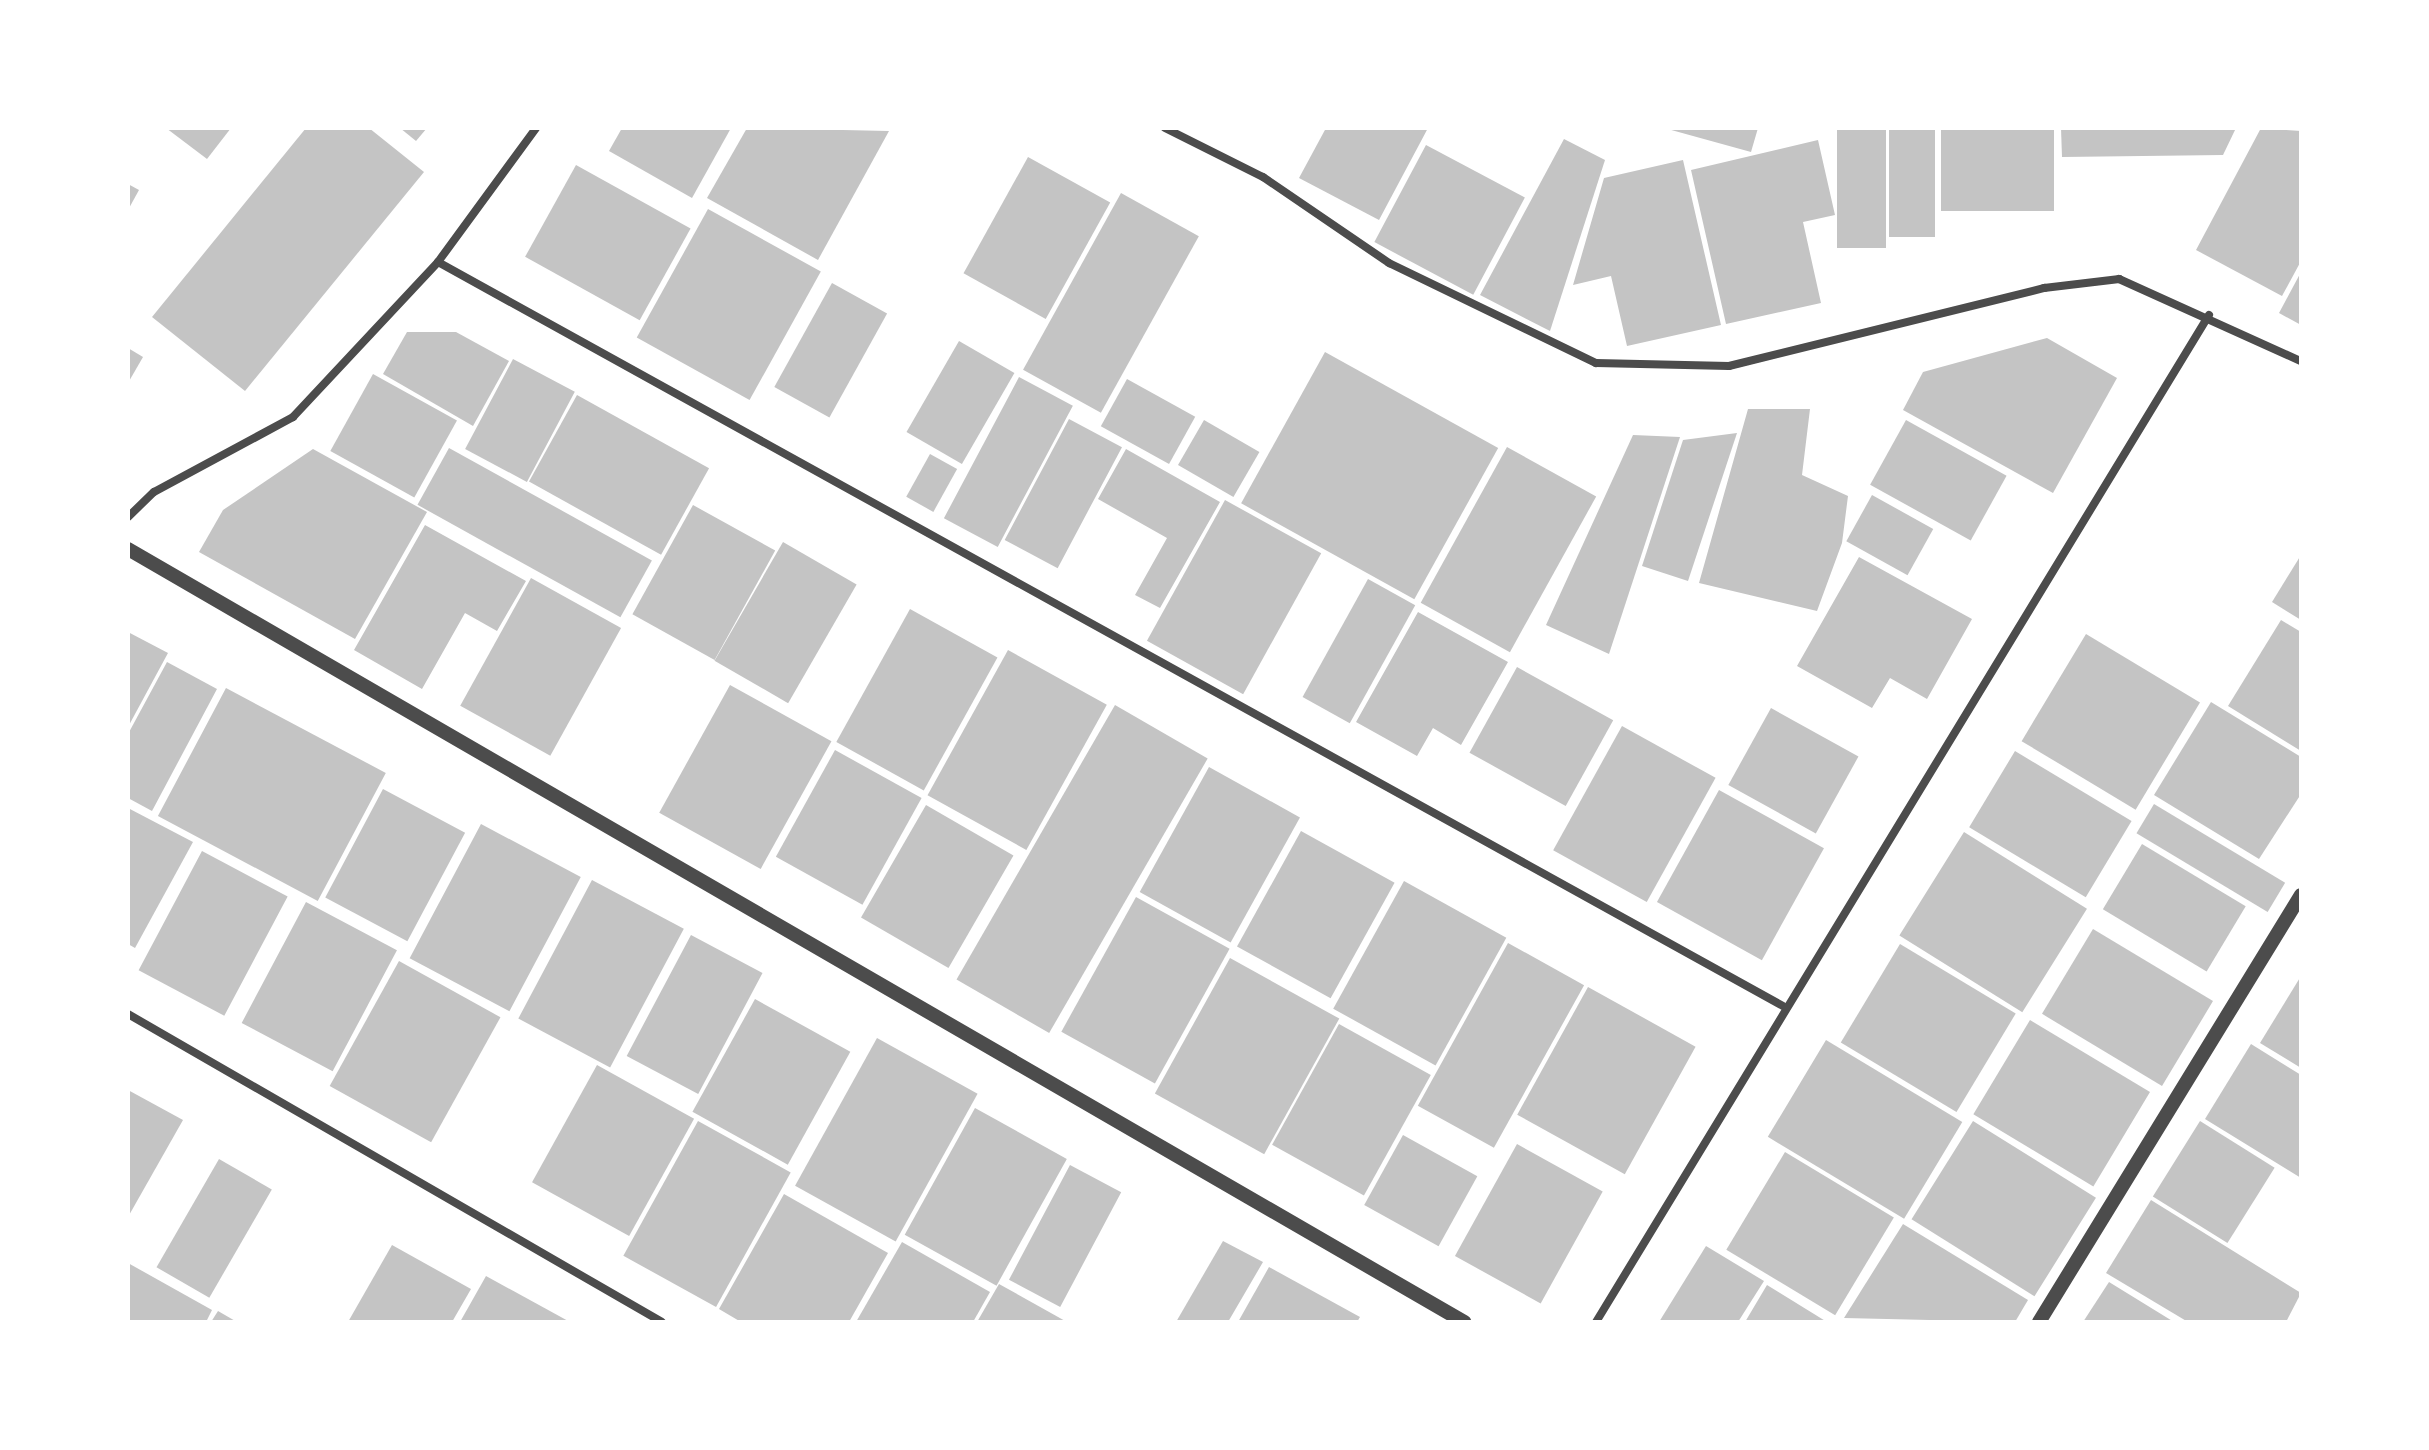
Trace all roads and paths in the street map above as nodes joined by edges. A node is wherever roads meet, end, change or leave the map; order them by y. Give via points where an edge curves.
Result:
1 (536, 128) edge
2 (1165, 128) edge
3 (438, 262) junction
4 (2209, 315) junction
5 (2301, 361) edge
6 (128, 517) edge
7 (128, 549) edge
8 (2301, 895) edge
9 (1783, 1006) junction
10 (128, 1014) edge
11 (662, 1322) edge
12 (1464, 1322) edge
13 (1596, 1322) edge
14 (2039, 1322) edge

1 - 3 street
2 - 4 street via 1263,177 1389,263 1596,363 1673,369 1755,362 2044,288 2119,279
3 - 6 street via 293,417 154,492
3 - 9 street
4 - 5 street
4 - 9 street
7 - 12 street
8 - 14 street
9 - 13 street
10 - 11 street

